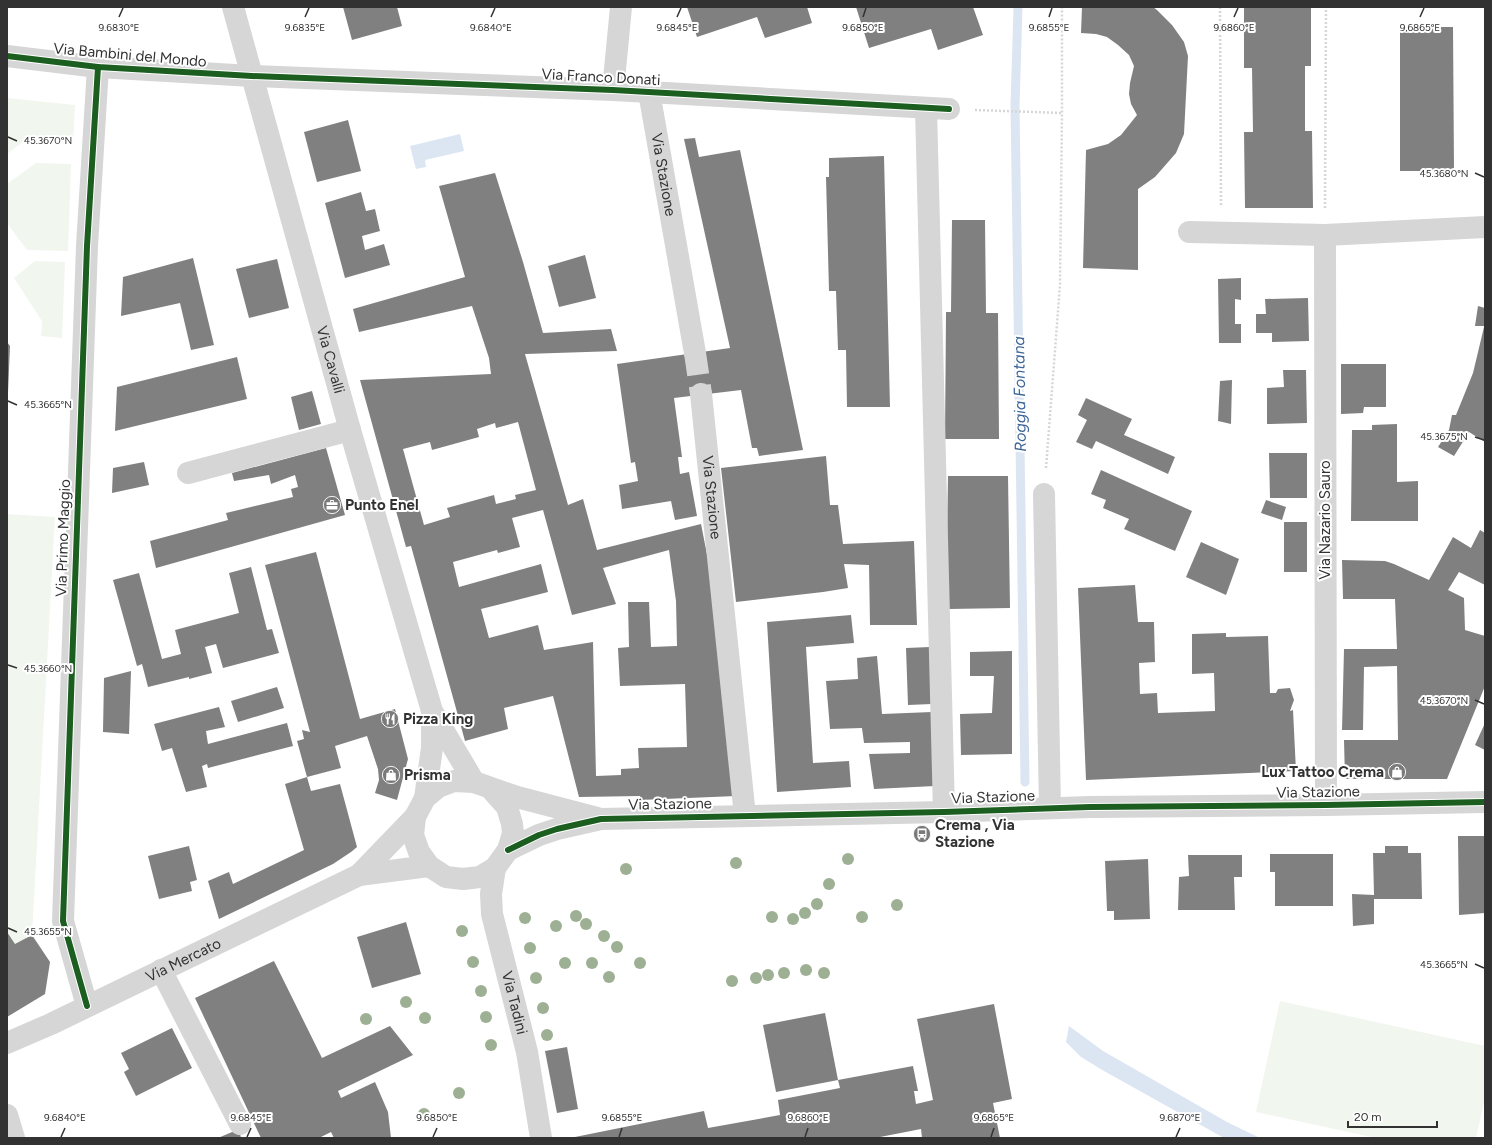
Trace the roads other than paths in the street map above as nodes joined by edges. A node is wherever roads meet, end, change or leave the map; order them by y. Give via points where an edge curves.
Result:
1 (233, 7) edge
2 (621, 7) edge
3 (7, 56) edge
4 (98, 67) junction
5 (252, 76) junction
6 (613, 90) junction
7 (649, 92) junction
8 (926, 108) junction
9 (949, 109) road end
10 (1485, 228) edge
11 (1190, 232) dead end
12 (1325, 235) junction
13 (695, 352) tunnel mouth
14 (701, 394) tunnel mouth
15 (350, 430) junction
16 (188, 473) dead end
17 (1044, 494) road end
18 (432, 711) junction
19 (482, 785) junction
20 (425, 798) junction
21 (1485, 802) edge
22 (1326, 805) junction
23 (1050, 808) junction
24 (944, 812) junction
25 (745, 816) junction
26 (415, 817) junction
27 (600, 819) junction
28 (508, 850) junction
29 (429, 866) junction
30 (495, 868) junction
31 (359, 875) junction
32 (161, 970) junction
33 (87, 1006) junction
34 (7, 1043) edge
35 (7, 1115) edge
36 (240, 1124) dead end
37 (14, 1138) edge
38 (541, 1138) edge

1 - 5 street, Via Cavalli
2 - 6 street, Via Franco Donati
3 - 4 street, Via Bambini del Mondo
4 - 5 street, Via Bambini del Mondo
4 - 33 street, Via Primo Maggio via 86,246 63,921
5 - 6 street, Via Franco Donati
5 - 15 street, Via Cavalli
6 - 7 street, Via Franco Donati
7 - 8 street, Via Franco Donati
7 - 13 street, Via Stazione
8 - 9 street, Via Franco Donati
8 - 24 street
10 - 12 street
11 - 12 street
12 - 22 street, Via Nazario Sauro
14 - 25 street, Via Stazione
15 - 16 street
15 - 18 street, Via Cavalli
17 - 23 street, Via Stazione
18 - 19 street, Via Cavalli
18 - 20 street, Via Cavalli via 432,748
19 - 20 street via 454,781 438,787
19 - 27 street, Via Stazione
19 - 28 street via 507,807 512,824
20 - 26 street
21 - 22 street, Via Stazione
22 - 23 street, Via Stazione
23 - 24 street, Via Stazione
24 - 25 street, Via Stazione
25 - 27 street, Via Stazione
26 - 29 street via 414,834 418,852
26 - 31 street, Via Mercato
27 - 28 street, Via Stazione via 539,835
28 - 30 street
29 - 30 street via 446,877 463,879 480,876
29 - 31 street, Via Mercato
30 - 38 street, Via Tadini via 491,894 492,914 527,1052
31 - 32 street, Via Mercato
32 - 33 street, Via Mercato
32 - 36 street
33 - 34 street, Via Mercato
35 - 37 street

